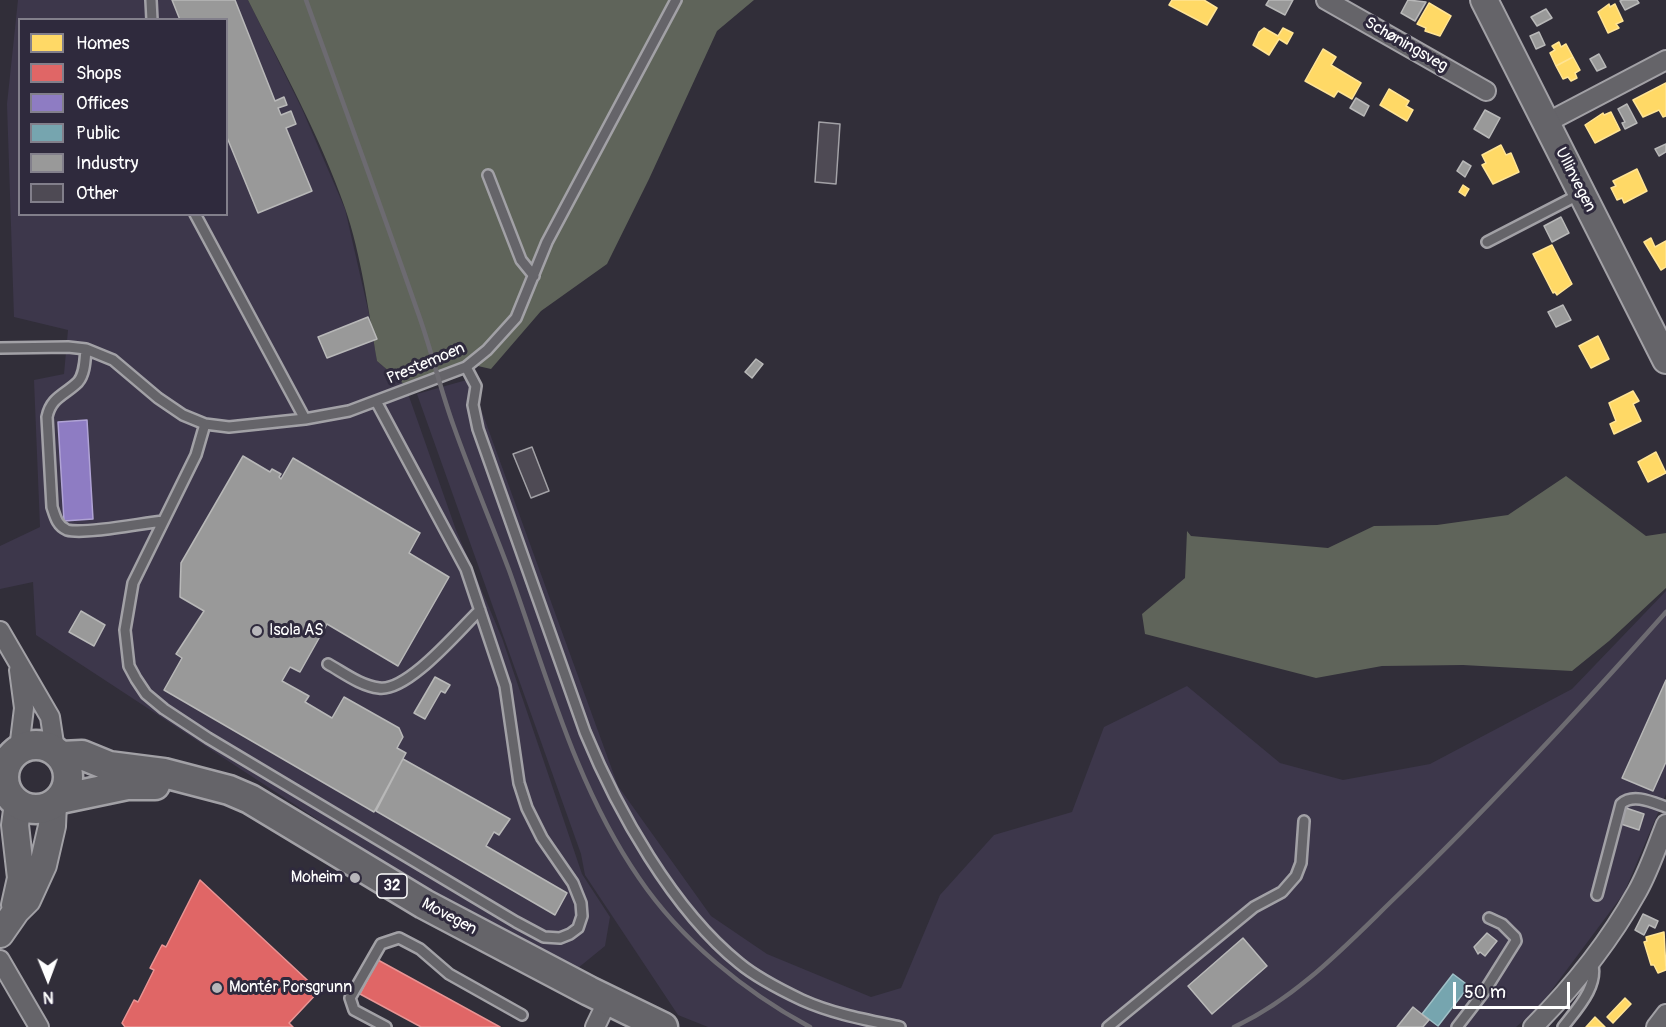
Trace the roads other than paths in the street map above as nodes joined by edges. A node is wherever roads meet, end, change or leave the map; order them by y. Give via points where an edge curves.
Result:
1 (151, 0) edge
2 (676, 0) edge
3 (1326, 0) edge
4 (1484, 0) edge
5 (152, 18) edge
6 (1666, 60) edge
7 (1486, 91) dead end
8 (1546, 123) junction
9 (488, 175) dead end
10 (1582, 193) junction
11 (196, 216) edge
12 (1487, 242) dead end
13 (534, 276) junction
14 (0, 348) edge
15 (86, 349) junction
16 (1666, 360) edge
17 (466, 367) junction
18 (376, 401) junction
19 (305, 419) junction
20 (205, 423) junction
21 (162, 521) junction
22 (480, 610) junction
23 (0, 631) edge
24 (328, 664) dead end
25 (19, 668) junction
26 (10, 753) edge
27 (58, 753) junction
28 (196, 783) junction
29 (9, 799) edge
30 (56, 802) junction
31 (1666, 807) edge
32 (1304, 821) dead end
33 (1666, 824) edge
34 (1597, 896) dead end
35 (16, 911) junction
36 (1489, 918) dead end
37 (0, 934) edge
38 (0, 960) edge
39 (1591, 960) junction
40 (608, 1000) junction
41 (1666, 1014) edge
42 (522, 1016) dead end
43 (39, 1027) edge
44 (386, 1027) edge
45 (595, 1027) edge
46 (663, 1027) edge
47 (900, 1027) edge
48 (1108, 1027) edge
49 (1458, 1027) edge
50 (1533, 1027) edge
51 (1563, 1027) edge
52 (1656, 1027) edge

1 - 5 lane
2 - 13 lane, Prestemoen via 547,242
3 - 7 street, Schøningsveg
4 - 8 main road, Ullinvegen
6 - 8 street
8 - 10 main road, Ullinvegen
9 - 13 lane via 521,260
10 - 12 lane
10 - 16 main road, Ullinvegen
11 - 19 lane
13 - 17 lane, Prestemoen via 516,318
14 - 15 lane, Prestemoen
15 - 20 lane, Prestemoen via 113,360 158,398 183,415
15 - 21 lane via 78,382 56,398 47,417 56,520 67,530
17 - 18 lane, Prestemoen
17 - 47 lane via 476,386 472,405 478,429 585,732 602,775 633,832 689,911 739,963 804,1001
18 - 19 lane, Prestemoen via 349,411
18 - 22 lane via 466,569
19 - 20 lane, Prestemoen via 229,426
20 - 21 lane via 196,455
21 - 22 lane via 133,583 126,630 129,666 146,694 208,738 516,922 544,937 560,938 578,928 582,916 580,903 573,883 527,808 519,783 506,686
22 - 24 lane via 416,671 392,688 366,685
23 - 25 street
25 - 26 street via 24,708
25 - 27 street via 50,717
26 - 27 main road, 32 via 37,744
26 - 29 main road via 4,771
27 - 28 main road, Movegen / 32 via 82,755 109,766
27 - 30 main road via 69,773 65,791
28 - 30 main road, Movegen / 32 via 127,785
28 - 40 main road, Movegen / 32 via 249,799 424,904
29 - 30 main road, 32 via 35,809
29 - 35 main road via 21,878
30 - 35 main road via 43,865 27,900
31 - 34 lane via 1636,798 1621,804
32 - 48 lane via 1301,863 1282,892 1254,908
33 - 39 street via 1638,890
35 - 37 main road
36 - 49 lane via 1502,924 1516,941
38 - 43 street
39 - 50 street via 1563,997
39 - 51 lane via 1595,969 1587,993
40 - 45 street
40 - 46 main road, Movegen / 32
41 - 52 street
42 - 44 lane via 449,975 420,949 399,938 381,944 350,998 354,1010

